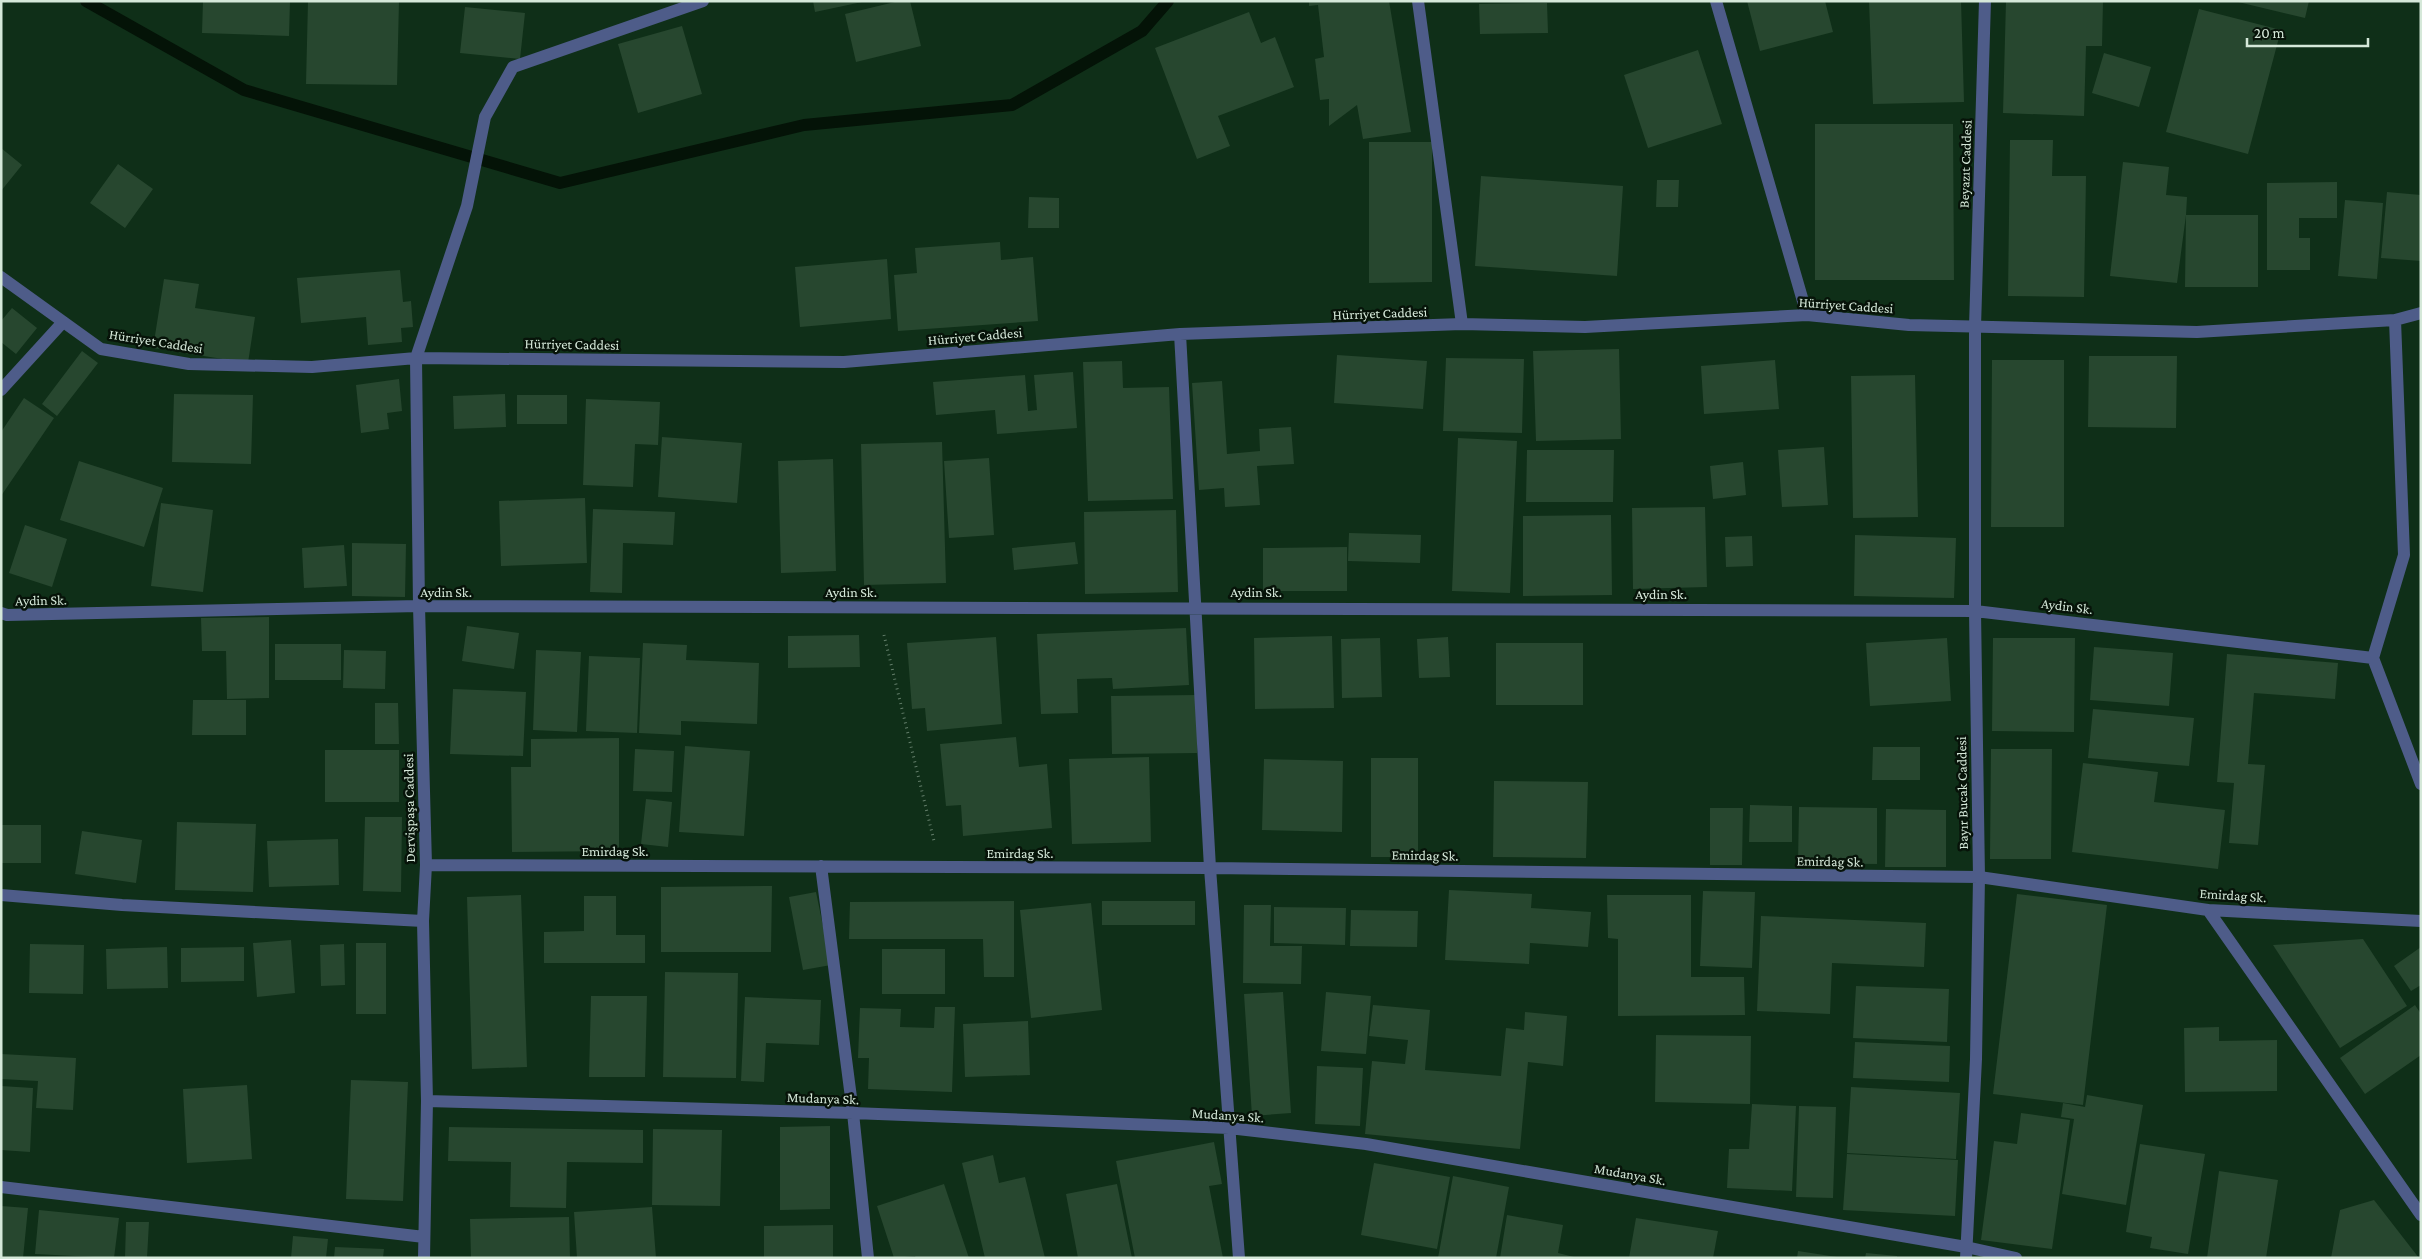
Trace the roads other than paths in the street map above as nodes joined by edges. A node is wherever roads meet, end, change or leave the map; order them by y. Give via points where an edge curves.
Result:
1 (703, 1) edge
2 (1418, 1) edge
3 (1716, 1) edge
4 (1985, 1) edge
5 (1, 277) edge
6 (2421, 313) edge
7 (1807, 316) junction
8 (2394, 320) junction
9 (63, 322) junction
10 (1462, 324) junction
11 (1976, 327) junction
12 (1180, 334) junction
13 (416, 358) junction
14 (1, 390) edge
15 (419, 606) junction
16 (1195, 607) junction
17 (1975, 611) junction
18 (1, 613) edge
19 (2373, 658) junction
20 (2421, 784) edge
21 (426, 865) junction
22 (821, 866) junction
23 (1210, 868) junction
24 (1978, 877) junction
25 (1, 895) edge
26 (2208, 910) junction
27 (2421, 920) edge
28 (423, 922) junction
29 (427, 1101) junction
30 (853, 1113) junction
31 (1229, 1128) junction
32 (1, 1187) edge
33 (2421, 1215) edge
34 (424, 1237) junction
35 (1966, 1252) edge
36 (424, 1258) edge
37 (868, 1258) edge
38 (1239, 1258) edge
39 (2016, 1258) edge

1 - 13 street, Dervişpaşa Caddesi via 514,67 485,118 467,206
2 - 10 street
3 - 7 street
4 - 11 street, Beyazıt Caddesi
5 - 9 street, Hürriyet Caddesi
6 - 8 street, Hürriyet Caddesi
7 - 10 street, Hürriyet Caddesi via 1585,327
7 - 11 street, Hürriyet Caddesi
8 - 11 street, Hürriyet Caddesi via 2197,332
8 - 19 street via 2404,555
9 - 13 street, Hürriyet Caddesi via 101,349 189,364 312,367
9 - 14 street
10 - 12 street, Hürriyet Caddesi
11 - 17 street, Bayır Bucak Caddesi
12 - 13 street, Hürriyet Caddesi via 844,362
12 - 16 street
13 - 15 street, Dervişpaşa Caddesi
15 - 16 street, Aydin Sk.
15 - 18 street, Aydin Sk. via 7,616
15 - 21 street, Dervişpaşa Caddesi
16 - 17 street, Aydin Sk.
16 - 23 street
17 - 19 street, Aydin Sk.
17 - 24 street, Bayır Bucak Caddesi
19 - 20 street
21 - 22 street, Emirdag Sk.
21 - 28 street, Dervişpaşa Caddesi
22 - 23 street, Emirdag Sk.
22 - 30 street
23 - 24 street, Emirdag Sk.
23 - 31 street
24 - 26 street, Emirdag Sk.
24 - 35 street, Bayır Bucak Caddesi via 1976,1059
25 - 28 street
26 - 27 street, Emirdag Sk.
26 - 33 street
28 - 29 street, Dervişpaşa Caddesi
29 - 30 street, Mudanya Sk.
29 - 34 street, Dervişpaşa Caddesi
30 - 31 street, Mudanya Sk.
30 - 37 street
31 - 35 street, Mudanya Sk. via 1366,1144
31 - 38 street
32 - 34 street
34 - 36 street, Dervişpaşa Caddesi
35 - 39 street, Mudanya Sk.

